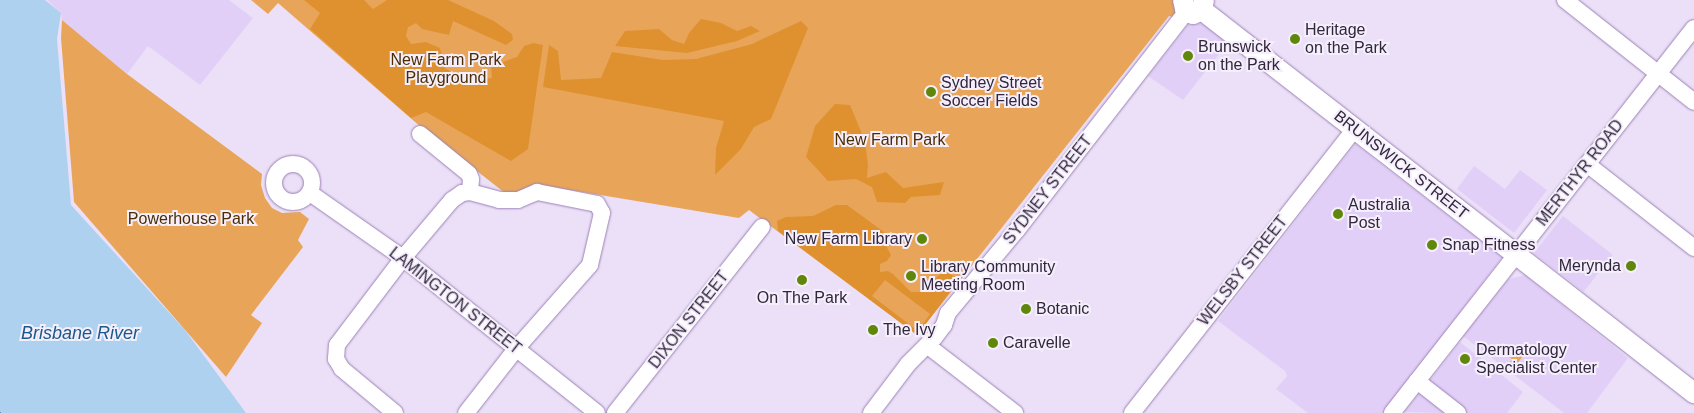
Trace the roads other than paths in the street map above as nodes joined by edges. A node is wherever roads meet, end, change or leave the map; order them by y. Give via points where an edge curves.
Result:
1 (1565, 0) edge
2 (1194, 5) edge
3 (1694, 28) edge
4 (1658, 74) junction
5 (1694, 102) edge
6 (1355, 129) junction
7 (420, 134) dead end
8 (1587, 164) junction
9 (470, 192) junction
10 (310, 193) dead end
11 (762, 227) dead end
12 (1694, 248) edge
13 (1516, 255) junction
14 (403, 258) junction
15 (928, 346) junction
16 (516, 349) junction
17 (1417, 381) junction
18 (1694, 393) edge
19 (395, 413) edge
20 (466, 413) edge
21 (597, 413) edge
22 (615, 413) edge
23 (871, 413) edge
24 (1015, 413) edge
25 (1132, 413) edge
26 (1392, 413) edge
27 (1458, 413) edge

1 - 4 street
2 - 6 main road, BRUNSWICK STREET
2 - 15 street, SYDNEY STREET via 948,313 944,325
3 - 4 street, MERTHYR ROAD
4 - 5 street
4 - 8 street, MERTHYR ROAD
6 - 13 main road, BRUNSWICK STREET
6 - 25 street, WELSBY STREET
7 - 9 street via 469,174
8 - 12 street
8 - 13 street, MERTHYR ROAD
9 - 14 street via 462,192 452,200
9 - 16 street via 499,200 518,200 537,192 597,204 602,212 590,265
10 - 14 street, LAMINGTON STREET
11 - 22 street, DIXON STREET
13 - 17 street, MERTHYR ROAD
13 - 18 main road, BRUNSWICK STREET
14 - 16 street, LAMINGTON STREET
14 - 19 street via 337,345 336,359 342,369
15 - 23 street, SYDNEY STREET via 908,364
15 - 24 street
16 - 20 street
16 - 21 street, LAMINGTON STREET
17 - 26 street, MERTHYR ROAD
17 - 27 street

